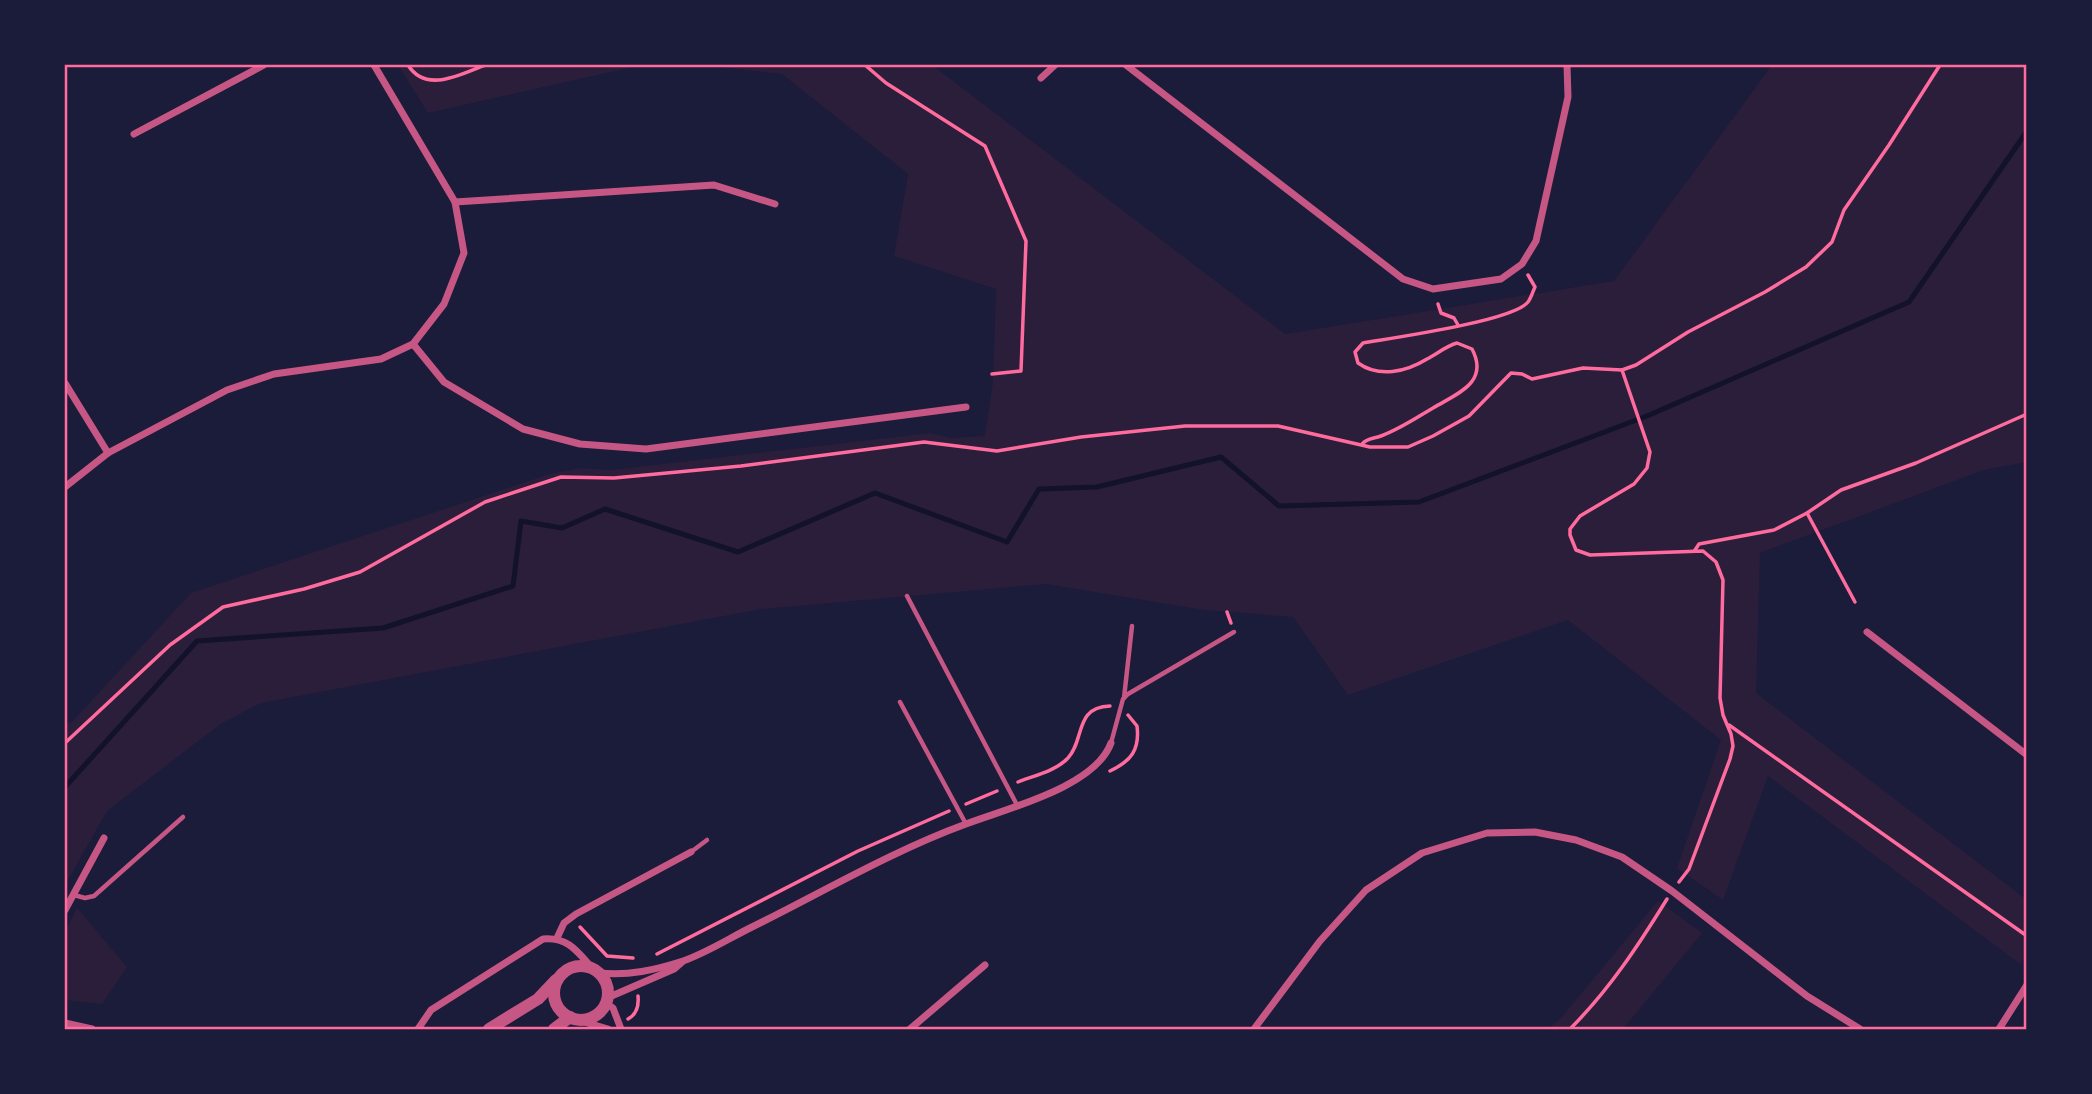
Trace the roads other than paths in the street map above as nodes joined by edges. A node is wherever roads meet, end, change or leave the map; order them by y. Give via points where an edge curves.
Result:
1 (264, 65) edge
2 (374, 65) edge
3 (1055, 65) edge
4 (1126, 65) edge
5 (1567, 65) edge
6 (1041, 78) dead end
7 (134, 134) dead end
8 (455, 202) junction
9 (775, 204) dead end
10 (413, 344) junction
11 (65, 383) edge
12 (966, 407) dead end
13 (108, 453) junction
14 (65, 487) edge
15 (907, 596) dead end
16 (1132, 626) dead end
17 (1234, 632) dead end
18 (1867, 632) dead end
19 (1124, 699) junction
20 (900, 702) dead end
21 (1111, 743) joint
22 (2027, 755) edge
23 (1017, 805) junction
24 (183, 817) dead end
25 (966, 824) junction
26 (104, 838) dead end
27 (707, 839) dead end
28 (691, 852) joint
29 (71, 894) junction
30 (65, 909) edge
31 (557, 938) junction
32 (682, 961) junction
33 (985, 965) dead end
34 (596, 971) junction
35 (564, 972) junction
36 (2027, 985) edge
37 (606, 1001) junction
38 (572, 1018) junction
39 (65, 1023) edge
40 (92, 1029) edge
41 (418, 1029) edge
42 (489, 1029) edge
43 (554, 1029) edge
44 (608, 1029) edge
45 (621, 1029) edge
46 (910, 1029) edge
47 (1254, 1029) edge
48 (1860, 1029) edge
49 (1999, 1029) edge

1 - 7 street
2 - 8 street
3 - 6 street
4 - 5 street via 1403,279 1433,289 1501,279 1522,264 1536,241 1567,97
8 - 9 street via 714,185
8 - 10 street via 464,253 444,304
10 - 12 street via 444,382 523,429 580,444 646,449
10 - 13 street via 381,359 274,374 226,390
11 - 13 street
13 - 14 street
15 - 23 lane
16 - 19 lane
17 - 19 lane
18 - 22 street
19 - 21 lane
20 - 25 lane
21 - 23 street via 1108,752 1082,776
23 - 25 street
24 - 29 lane via 94,896
25 - 32 street
26 - 29 street
27 - 28 lane
28 - 31 street via 576,914 564,923
29 - 30 street
31 - 34 street
31 - 41 street via 543,939 454,994 431,1010
32 - 34 street via 633,974
32 - 37 street
33 - 46 street
34 - 35 street via 577,966
34 - 37 street via 608,989
35 - 38 street via 555,985 555,1001
35 - 42 street via 538,999
36 - 49 street
37 - 38 street via 593,1016
37 - 45 street
38 - 43 street
38 - 44 street
39 - 40 street
47 - 48 street via 1320,941 1366,890 1422,853 1487,833 1535,832 1576,840 1622,857 1807,996

